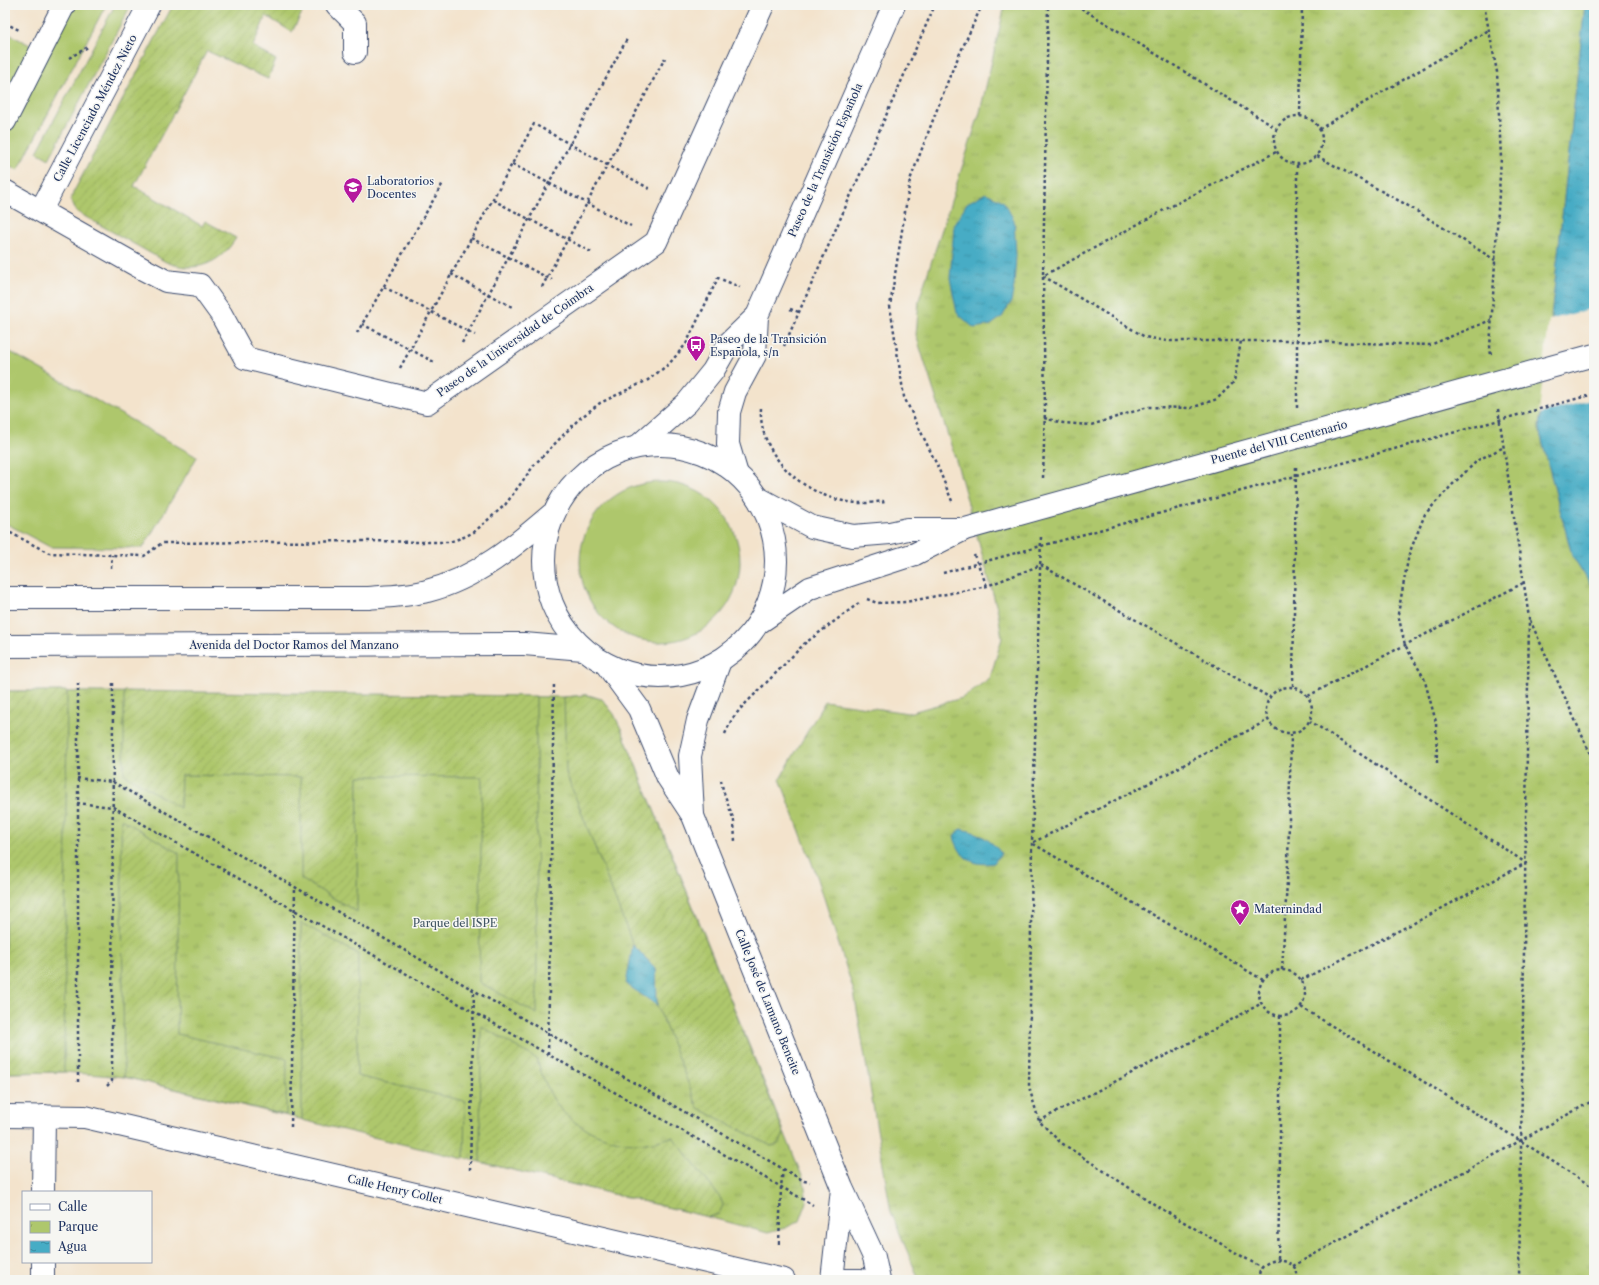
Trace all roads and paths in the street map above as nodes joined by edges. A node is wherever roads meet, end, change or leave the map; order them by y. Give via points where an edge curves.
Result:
1 (64, 5) edge
2 (149, 5) edge
3 (337, 5) edge
4 (763, 5) edge
5 (894, 5) edge
6 (935, 5) edge
7 (982, 5) edge
8 (1048, 5) edge
9 (1076, 5) edge
10 (1302, 5) edge
11 (1484, 5) edge
12 (1488, 30) junction
13 (627, 39) dead end
14 (355, 52) dead end
15 (665, 58) dead end
16 (1300, 116) junction
17 (5, 121) edge
18 (1276, 128) junction
19 (1319, 129) junction
20 (569, 144) junction
21 (1276, 152) junction
22 (1317, 156) junction
23 (512, 164) junction
24 (608, 165) junction
25 (443, 183) dead end
26 (548, 183) junction
27 (5, 191) edge
28 (493, 200) junction
29 (587, 202) junction
30 (673, 202) junction
31 (41, 210) junction
32 (529, 219) junction
33 (472, 238) junction
34 (567, 240) junction
35 (656, 240) junction
36 (508, 257) junction
37 (1495, 260) junction
38 (617, 268) junction
39 (451, 274) junction
40 (1042, 276) junction
41 (547, 277) junction
42 (739, 286) dead end
43 (384, 287) junction
44 (541, 288) dead end
45 (488, 294) junction
46 (579, 296) junction
47 (792, 310) dead end
48 (430, 312) junction
49 (757, 316) junction
50 (1491, 320) junction
51 (539, 323) junction
52 (362, 324) junction
53 (468, 332) junction
54 (357, 333) dead end
55 (1241, 341) junction
56 (461, 344) dead end
57 (410, 349) junction
58 (502, 350) junction
59 (1491, 356) dead end
60 (1594, 356) edge
61 (442, 366) dead end
62 (389, 393) junction
63 (1594, 394) edge
64 (1497, 401) dead end
65 (761, 404) dead end
66 (1044, 418) junction
67 (1504, 446) junction
68 (637, 447) junction
69 (936, 465) dead end
70 (736, 471) junction
71 (1043, 480) dead end
72 (760, 499) junction
73 (883, 501) dead end
74 (552, 514) junction
75 (965, 529) junction
76 (5, 530) edge
77 (1041, 534) dead end
78 (112, 555) junction
79 (1041, 565) junction
80 (111, 568) dead end
81 (938, 574) dead end
82 (1525, 582) junction
83 (5, 587) edge
84 (870, 594) dead end
85 (5, 598) edge
86 (26, 598) junction
87 (860, 602) dead end
88 (1529, 618) junction
89 (760, 622) junction
90 (1405, 645) junction
91 (5, 646) edge
92 (583, 649) junction
93 (720, 661) junction
94 (606, 664) junction
95 (113, 682) dead end
96 (78, 683) dead end
97 (554, 683) dead end
98 (1308, 696) junction
99 (1268, 697) junction
100 (1268, 720) junction
101 (1310, 721) junction
102 (1291, 734) junction
103 (723, 738) dead end
104 (1594, 762) edge
105 (1437, 763) dead end
106 (720, 774) dead end
107 (77, 778) junction
108 (113, 782) junction
109 (77, 803) junction
110 (113, 807) junction
111 (693, 816) junction
112 (1032, 843) junction
113 (735, 847) dead end
114 (1526, 863) junction
115 (295, 887) junction
116 (295, 910) junction
117 (1282, 970) junction
118 (1263, 980) junction
119 (1301, 980) junction
120 (474, 990) junction
121 (1262, 1004) junction
122 (1301, 1007) junction
123 (473, 1012) junction
124 (1280, 1016) junction
125 (548, 1034) junction
126 (548, 1054) junction
127 (78, 1083) dead end
128 (107, 1086) dead end
129 (1594, 1100) edge
130 (5, 1116) edge
131 (44, 1116) junction
132 (1039, 1121) junction
133 (291, 1127) dead end
134 (1521, 1141) junction
135 (783, 1169) junction
136 (470, 1170) dead end
137 (815, 1183) dead end
138 (781, 1187) junction
139 (842, 1188) junction
140 (1594, 1188) edge
141 (43, 1191) edge
142 (817, 1207) dead end
143 (780, 1244) dead end
144 (1278, 1260) junction
145 (44, 1263) edge
146 (1293, 1266) junction
147 (1262, 1268) junction
148 (43, 1280) edge
149 (784, 1280) edge
150 (832, 1280) edge
151 (842, 1280) edge
152 (861, 1280) edge
153 (880, 1280) edge
154 (1259, 1280) edge
155 (1297, 1280) edge
156 (1519, 1280) edge

1 - 17 main road
2 - 31 main road, Calle Licenciado Méndez Nieto
3 - 14 main road via 355,23
4 - 30 main road, Paseo de la Universidad de Coimbra
5 - 49 main road, Paseo de la Transición Española
6 - 47 path via 799,312
7 - 69 path via 951,73 910,180 890,306 904,397
8 - 40 path
9 - 18 path
10 - 16 path
11 - 12 path
12 - 19 path
12 - 37 path via 1497,72 1501,158
13 - 20 path
15 - 24 path
16 - 18 path via 1286,118
16 - 19 path via 1311,120
18 - 21 path via 1273,140
19 - 22 path via 1322,143
20 - 23 path via 534,124
20 - 24 path
20 - 26 path
21 - 22 path via 1285,161 1297,165
21 - 40 path
22 - 37 path via 1405,204
23 - 26 path
23 - 28 path
24 - 29 path
24 - 30 path
25 - 43 path
26 - 29 path
26 - 32 path
27 - 31 main road, Paseo de la Universidad de Coimbra
28 - 32 path
28 - 33 path
29 - 34 path
29 - 35 path
30 - 35 main road, Paseo de la Universidad de Coimbra
31 - 62 main road, Paseo de la Universidad de Coimbra via 166,280 200,285 221,314 246,358
32 - 34 path
32 - 36 path
33 - 36 path
33 - 39 path
34 - 38 path
34 - 41 path
35 - 38 main road, Paseo de la Universidad de Coimbra
36 - 41 path
36 - 45 path
37 - 50 path
38 - 46 main road, Paseo de la Universidad de Coimbra
39 - 45 path
39 - 48 path
40 - 55 path via 1145,337 1167,341
40 - 66 path
41 - 44 path
41 - 46 path
42 - 78 path via 718,278 686,344 669,364 648,380 600,403 579,419 535,464 505,506 480,528 464,537 449,542 162,542 144,556
43 - 48 path
43 - 52 path
45 - 51 path
45 - 53 path
46 - 51 main road, Paseo de la Universidad de Coimbra
48 - 53 path
48 - 57 path
49 - 68 main road, Paseo de la Transición Española via 729,343 713,371 687,403
49 - 70 main road, Paseo de la Transición Española via 754,355 735,392 729,412 728,444
50 - 55 path via 1430,345
50 - 59 path
51 - 58 main road, Paseo de la Universidad de Coimbra
52 - 54 path
52 - 57 path
53 - 56 path
53 - 58 path
55 - 66 path via 1234,382 1217,399 1191,408 1148,407 1092,425 1062,423
57 - 61 path
57 - 62 path
58 - 62 main road, Paseo de la Universidad de Coimbra via 427,403
60 - 75 main road, Puente del VIII Centenario, bridge
63 - 81 path, bridge
64 - 67 path
65 - 73 path via 763,429 770,448 782,466 796,478 812,489 841,501 864,504
66 - 71 path
67 - 82 path
67 - 90 path via 1478,460 1425,514 1408,554 1398,614
68 - 70 main road via 669,443 705,452
68 - 74 main road via 606,460 576,481
70 - 72 main road
72 - 75 main road, Puente del VIII Centenario, bridge via 812,527 853,536 908,529
72 - 89 main road via 773,529 777,561 772,593
74 - 86 main road via 514,546 476,571 446,586 425,592 369,598
74 - 92 main road via 543,550 545,587 559,621
75 - 89 main road, Puente del VIII Centenario, bridge via 915,554 810,588
76 - 78 path via 49,553
77 - 79 path
78 - 80 path
79 - 84 path via 987,586 906,602 877,603 865,598
79 - 99 path
79 - 112 path
82 - 88 path
82 - 90 path
83 - 86 main road
85 - 86 main road
87 - 103 path via 804,644 742,707 732,719
88 - 104 path
88 - 114 path
89 - 93 main road via 743,644
90 - 98 path
90 - 105 path via 1424,678 1436,722
91 - 92 main road, Avenida del Doctor Ramos del Manzano via 524,644
92 - 94 main road
93 - 94 main road via 683,676 644,677
93 - 111 main road, Calle José de Lamano Beneite via 698,720 690,756
94 - 111 main road, Calle José de Lamano Beneite via 639,709 668,778
95 - 108 path
96 - 107 path
97 - 125 path
98 - 99 path via 1293,686 1279,688
98 - 101 path via 1313,708
99 - 100 path via 1265,709
100 - 102 path via 1277,730
100 - 112 path
101 - 102 path via 1302,730
101 - 114 path
102 - 117 path
106 - 113 path via 722,790 734,821
107 - 108 path
107 - 109 path
108 - 110 path
108 - 115 path
109 - 110 path
109 - 127 path
110 - 116 path
110 - 128 path via 112,1080
111 - 139 main road, Calle José de Lamano Beneite
112 - 118 path
112 - 132 path via 1029,1087
114 - 119 path
114 - 134 path
115 - 116 path
115 - 120 path
116 - 123 path
116 - 133 path
117 - 118 path via 1271,973
117 - 119 path via 1292,972
118 - 121 path via 1259,991
119 - 122 path via 1305,994
120 - 123 path
120 - 125 path
121 - 124 path via 1269,1012
121 - 132 path
122 - 124 path via 1292,1014
122 - 134 path
123 - 126 path
123 - 136 path
124 - 144 path
125 - 126 path
125 - 135 path
126 - 138 path
129 - 134 path
130 - 131 main road, Calle Henry Collet
131 - 141 main road
131 - 149 main road, Calle Henry Collet via 85,1117
132 - 147 path via 1060,1142 1160,1208
134 - 140 path
134 - 146 path
134 - 156 path
135 - 137 path via 804,1181
135 - 138 path
138 - 142 path
138 - 143 path
139 - 150 main road, Calle José de Lamano Beneite
139 - 153 main road, Calle José de Lamano Beneite via 874,1257
144 - 146 path via 1286,1261
144 - 147 path via 1269,1262
145 - 148 main road
146 - 155 path
147 - 154 path
151 - 152 main road

